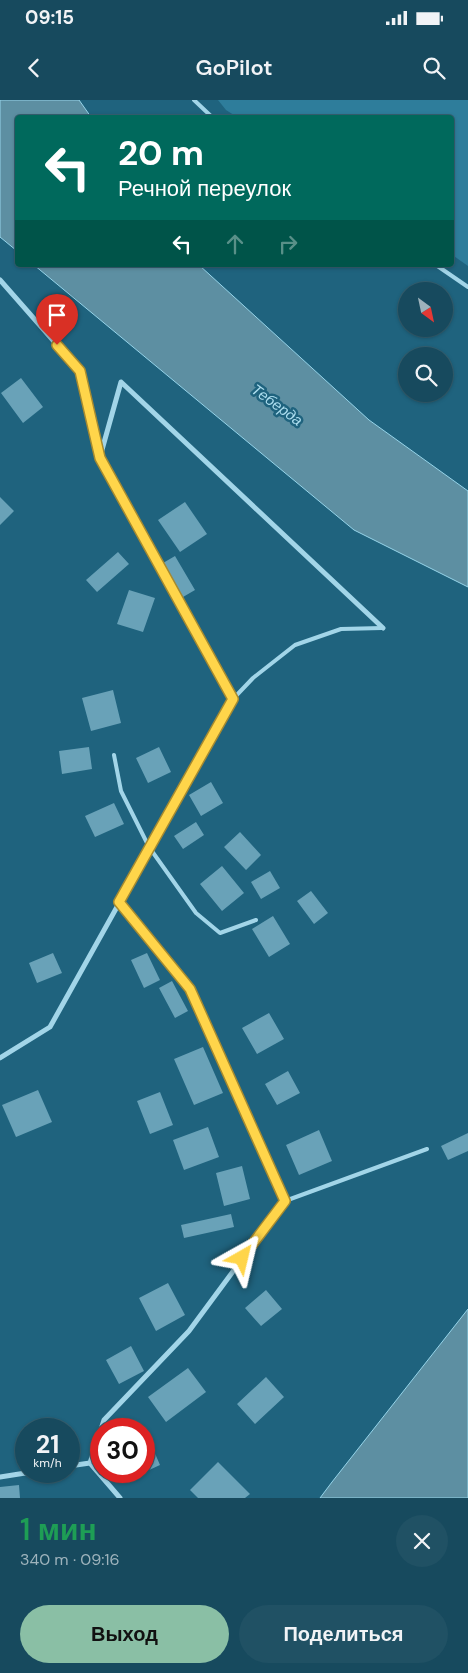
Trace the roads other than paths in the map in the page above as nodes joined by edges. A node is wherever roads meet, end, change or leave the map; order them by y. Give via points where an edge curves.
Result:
1 (194, 100) edge
2 (210, 115) edge
3 (439, 267) edge
4 (0, 280) edge
5 (468, 287) edge
6 (100, 458) junction
7 (383, 628) joint
8 (233, 699) junction
9 (114, 755) dead end
10 (150, 847) junction
11 (119, 902) junction
12 (256, 920) dead end
13 (0, 1058) edge
14 (428, 1148) dead end
15 (285, 1201) junction
16 (106, 1418) edge
17 (90, 1463) edge
18 (80, 1464) edge
19 (15, 1475) edge
20 (0, 1477) edge
21 (107, 1483) edge
22 (120, 1498) edge

1 - 2 lane
3 - 5 lane
4 - 6 street via 80,371
6 - 7 street via 121,382
6 - 8 street
7 - 8 lane via 341,629 295,645 253,678
8 - 10 street
9 - 10 lane via 121,791
10 - 11 street
10 - 12 lane via 196,913 220,933
11 - 13 street via 50,1026
11 - 15 street via 190,989
14 - 15 lane
15 - 16 street via 189,1330
17 - 18 street
19 - 20 street
21 - 22 street

